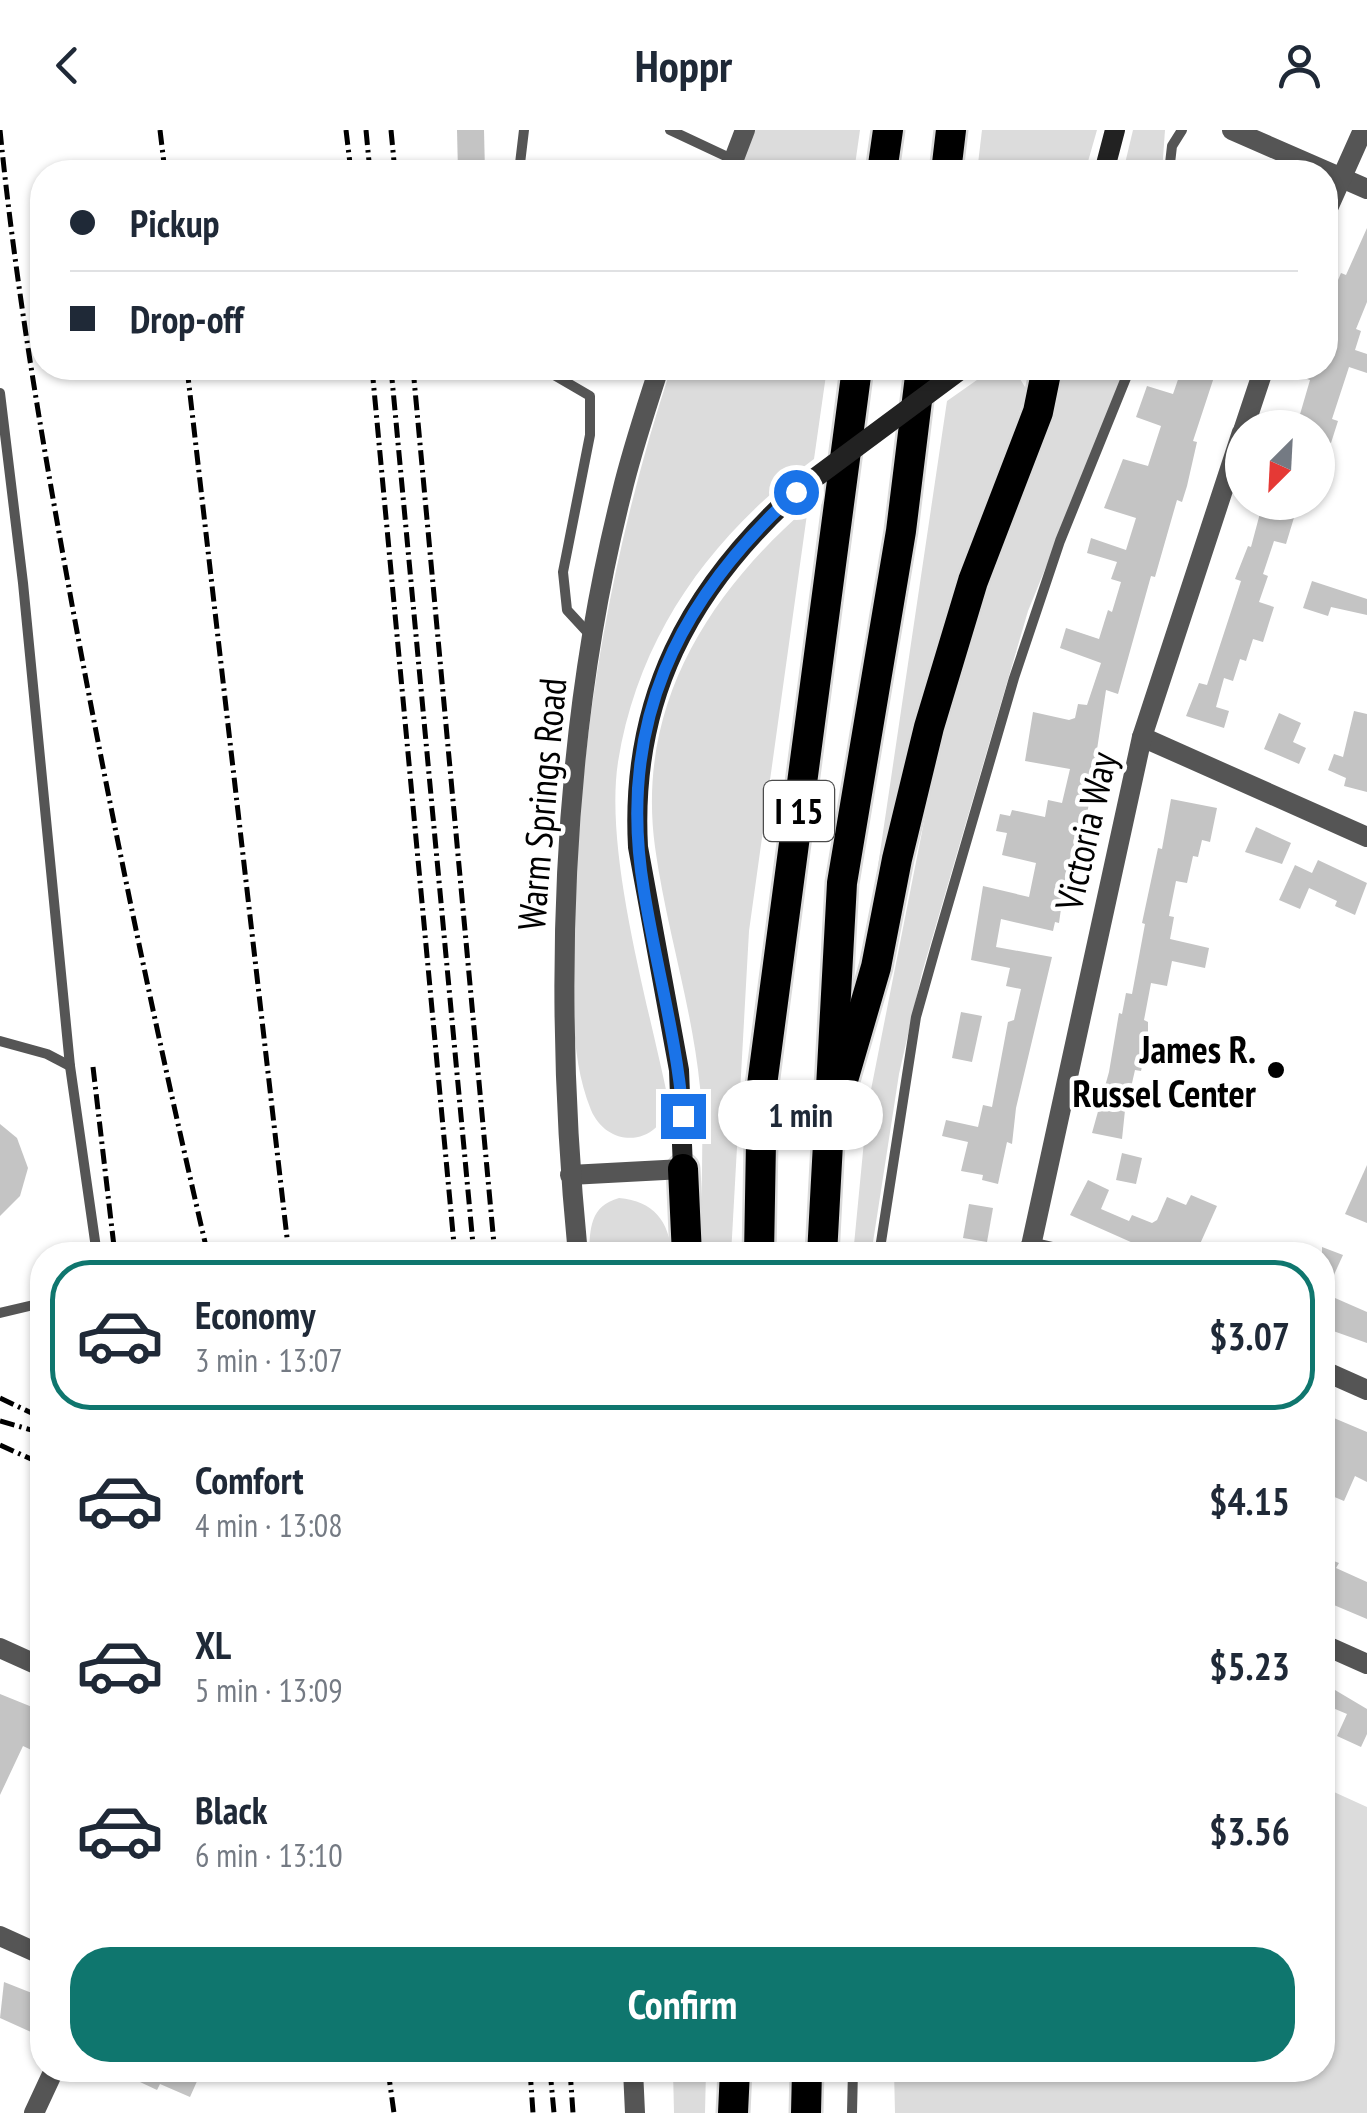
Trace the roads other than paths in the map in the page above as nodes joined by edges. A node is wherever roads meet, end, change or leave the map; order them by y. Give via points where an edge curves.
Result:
1 (524, 130) edge
2 (670, 130) edge
3 (745, 130) edge
4 (888, 130) edge
5 (951, 130) edge
6 (1115, 130) edge
7 (1182, 130) edge
8 (1232, 130) edge
9 (1363, 130) edge
10 (520, 160) edge
11 (722, 160) edge
12 (734, 160) edge
13 (884, 160) edge
14 (947, 160) edge
15 (1107, 160) edge
16 (1170, 160) edge
17 (1301, 160) edge
18 (1338, 176) edge
19 (1342, 178) junction
20 (1338, 187) edge
21 (1367, 189) edge
22 (563, 380) edge
23 (655, 380) edge
24 (855, 380) edge
25 (920, 380) edge
26 (946, 380) edge
27 (1045, 380) edge
28 (1125, 380) edge
29 (1260, 380) edge
30 (0, 393) edge
31 (1250, 410) edge
32 (1225, 485) edge
33 (0, 510) edge
34 (16, 518) junction
35 (592, 637) junction
36 (1142, 736) junction
37 (1367, 836) edge
38 (0, 1041) edge
39 (70, 1066) junction
40 (826, 1138) junction
41 (683, 1169) junction
42 (570, 1175) junction
43 (95, 1242) edge
44 (577, 1242) edge
45 (686, 1242) edge
46 (759, 1242) edge
47 (822, 1242) edge
48 (880, 1242) edge
49 (1031, 1242) edge
50 (30, 1305) edge
51 (0, 1313) edge
52 (1335, 1376) edge
53 (1367, 1390) edge
54 (0, 1648) edge
55 (1335, 1650) edge
56 (30, 1662) edge
57 (1367, 1664) edge
58 (0, 1936) edge
59 (30, 1950) edge
60 (48, 2082) edge
61 (633, 2082) edge
62 (734, 2082) edge
63 (807, 2082) edge
64 (853, 2082) edge
65 (34, 2113) edge
66 (635, 2113) edge
67 (733, 2113) edge
68 (806, 2113) edge
69 (852, 2113) edge

1 - 10 lane
2 - 11 lane
3 - 12 street
4 - 13 highway
5 - 14 highway
6 - 15 main road
7 - 16 lane
8 - 17 street
9 - 19 street
18 - 19 street
19 - 20 street
19 - 21 street
22 - 35 lane via 590,396 590,436 563,572 566,610
23 - 35 street, Warm Springs Road via 622,492
24 - 46 highway, I 15 via 762,1085
25 - 40 highway, I 15 via 842,883
26 - 41 main road, bridge via 796,492 730,557 687,620 658,687 636,810 679,1070
27 - 40 highway via 928,727 876,968
28 - 48 lane via 1060,540 936,946 916,1017
29 - 31 street, Victoria Way
30 - 34 lane
32 - 36 street, Victoria Way
33 - 34 lane
34 - 39 lane
35 - 42 street, Warm Springs Road via 571,794 564,915
36 - 37 street
36 - 49 street, Victoria Way
38 - 39 lane
39 - 43 lane
40 - 47 highway, I 15
41 - 42 street
41 - 45 highway
42 - 44 street, Warm Springs Road
50 - 51 lane
52 - 53 street
54 - 56 street
55 - 57 street
58 - 59 street
60 - 65 street
61 - 66 street
62 - 67 highway
63 - 68 highway
64 - 69 lane

